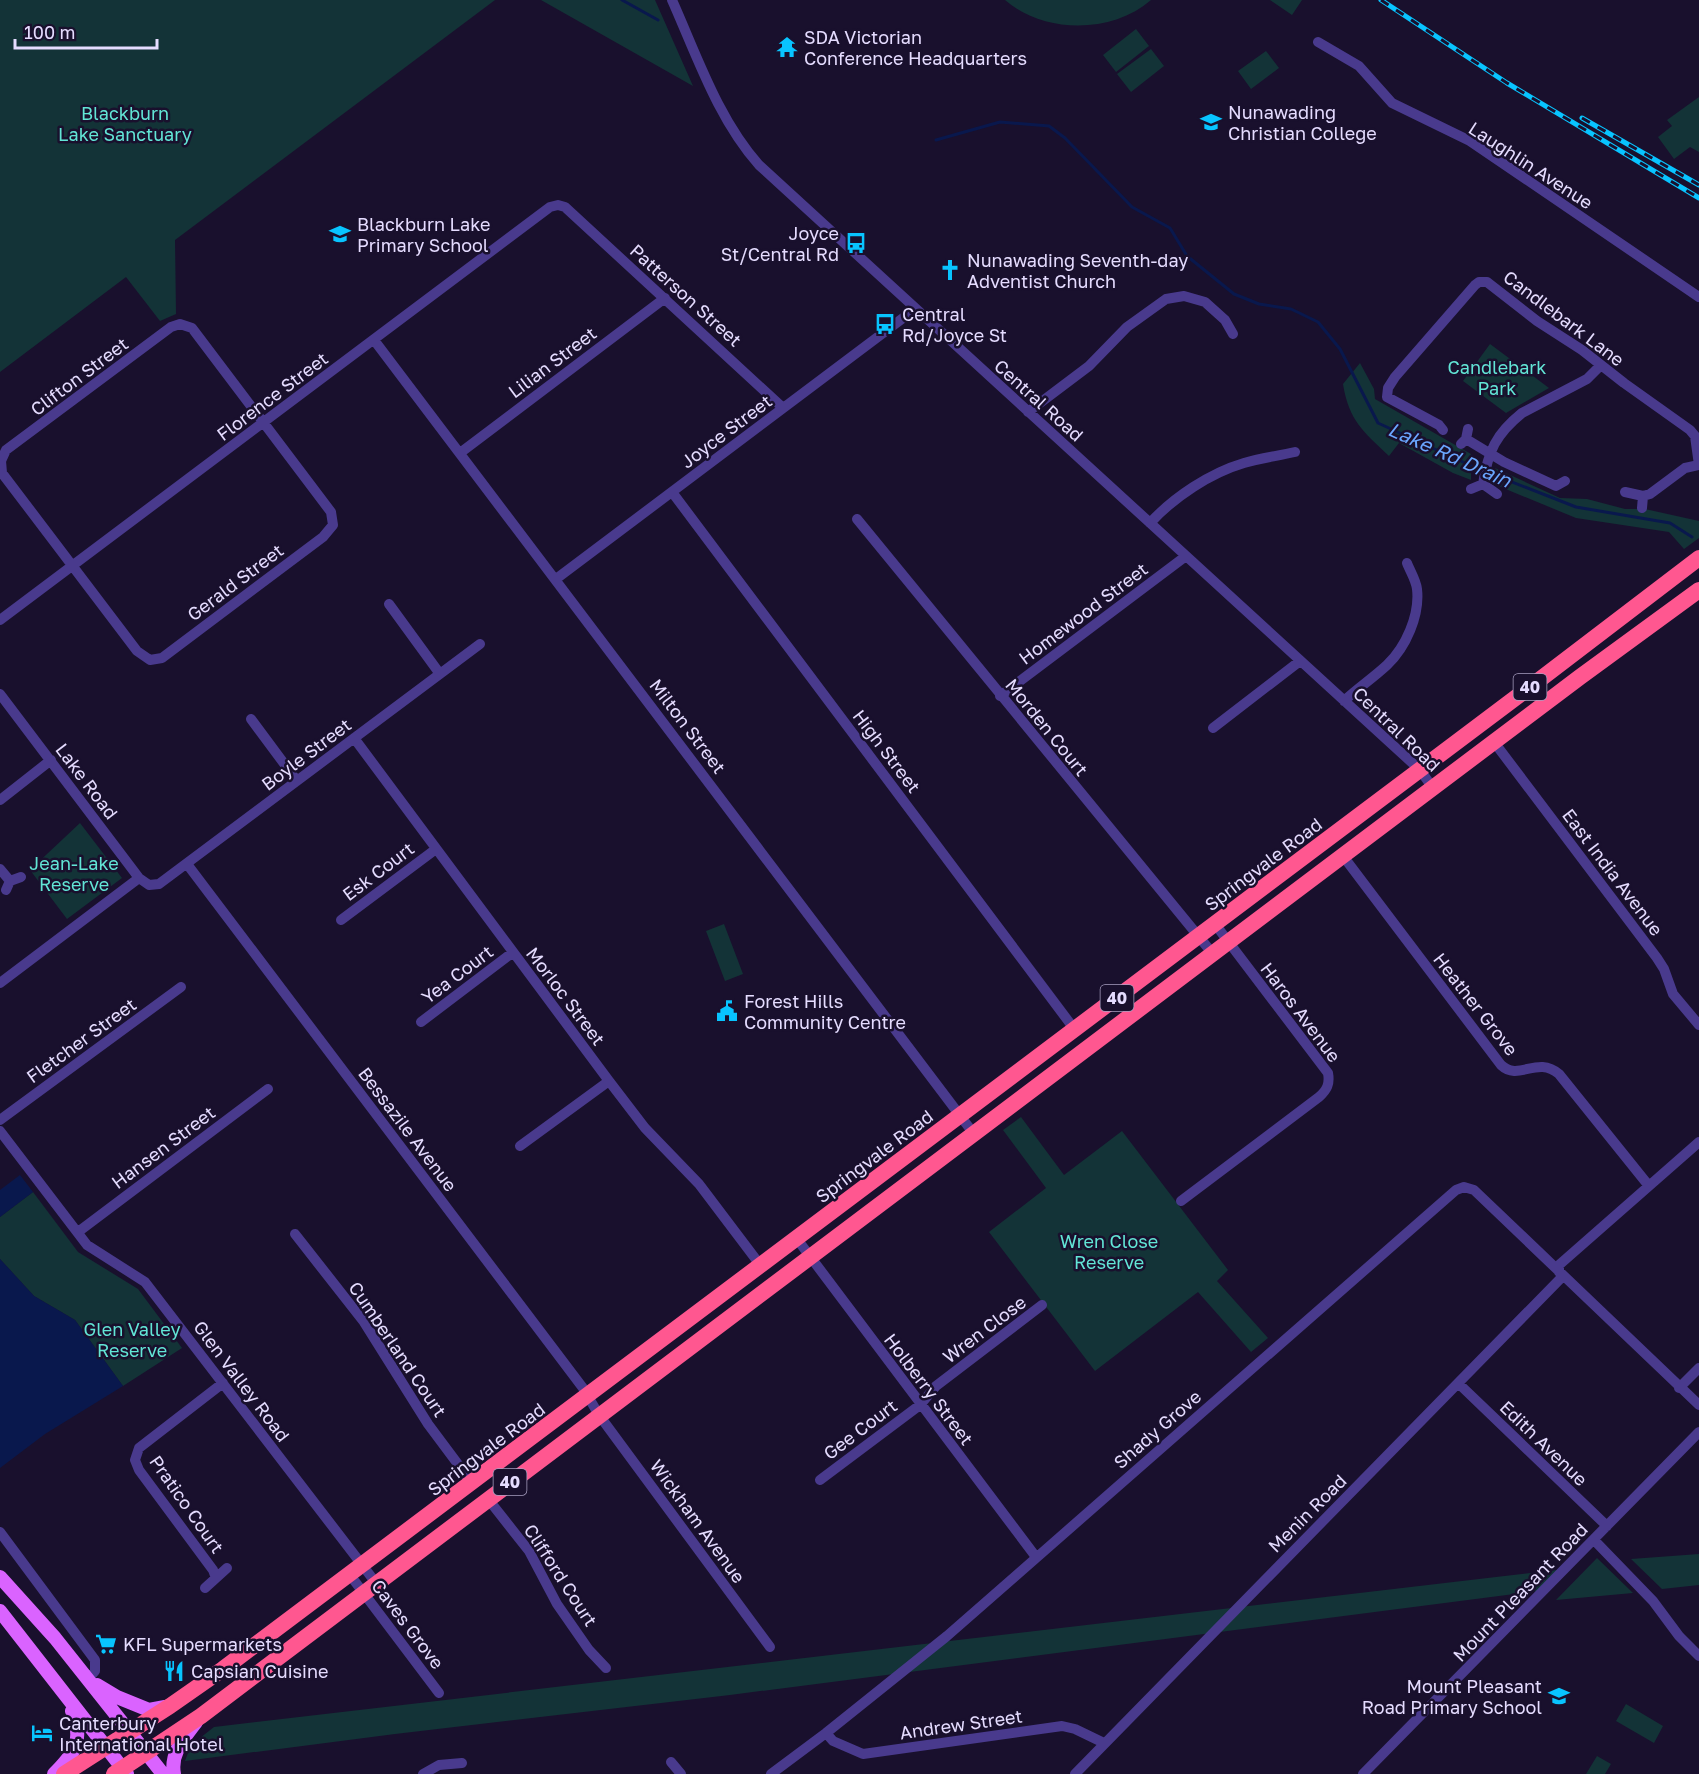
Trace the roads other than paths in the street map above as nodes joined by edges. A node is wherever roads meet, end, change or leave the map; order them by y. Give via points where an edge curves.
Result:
1 (672, 0) edge
2 (1317, 42) dead end
3 (565, 207) joint
4 (1699, 297) edge
5 (665, 298) junction
6 (915, 309) junction
7 (1233, 334) dead end
8 (374, 340) junction
9 (1601, 365) junction
10 (783, 408) junction
11 (1028, 412) junction
12 (264, 422) junction
13 (1443, 430) dead end
14 (1465, 438) dead end
15 (1698, 448) edge
16 (1294, 452) dead end
17 (460, 453) junction
18 (1489, 453) junction
19 (1699, 465) edge
20 (1484, 476) junction
21 (1560, 486) dead end
22 (1471, 489) dead end
23 (672, 492) junction
24 (1626, 492) dead end
25 (1497, 494) dead end
26 (1643, 496) junction
27 (1642, 508) dead end
28 (857, 519) dead end
29 (1150, 523) junction
30 (1186, 556) junction
31 (1699, 558) edge
32 (1407, 563) dead end
33 (72, 566) junction
34 (556, 579) junction
35 (1699, 590) edge
36 (389, 604) dead end
37 (0, 620) edge
38 (480, 644) dead end
39 (1300, 661) junction
40 (440, 674) junction
41 (0, 694) edge
42 (1000, 696) junction
43 (1344, 701) junction
44 (251, 719) dead end
45 (1213, 728) dead end
46 (354, 738) junction
47 (1494, 742) junction
48 (51, 760) junction
49 (1420, 770) junction
50 (297, 781) junction
51 (1434, 788) junction
52 (0, 800) edge
53 (436, 849) junction
54 (1343, 856) junction
55 (187, 864) junction
56 (0, 869) edge
57 (21, 877) dead end
58 (139, 878) junction
59 (149, 885) joint
60 (341, 920) dead end
61 (1215, 924) junction
62 (1199, 937) junction
63 (1228, 942) junction
64 (512, 953) junction
65 (1213, 954) junction
66 (0, 983) edge
67 (181, 987) dead end
68 (421, 1022) dead end
69 (1699, 1025) edge
70 (1075, 1030) junction
71 (609, 1081) junction
72 (267, 1089) dead end
73 (960, 1116) junction
74 (0, 1120) edge
75 (0, 1131) edge
76 (974, 1134) junction
77 (1699, 1142) edge
78 (520, 1146) dead end
79 (1649, 1186) junction
80 (1181, 1201) dead end
81 (78, 1232) junction
82 (295, 1234) dead end
83 (797, 1239) junction
84 (810, 1257) junction
85 (761, 1266) junction
86 (1561, 1274) junction
87 (1042, 1305) dead end
88 (1699, 1368) edge
89 (223, 1383) junction
90 (1458, 1383) junction
91 (1679, 1388) junction
92 (588, 1396) junction
93 (920, 1405) junction
94 (1699, 1406) edge
95 (599, 1415) junction
96 (1699, 1432) edge
97 (820, 1480) dead end
98 (472, 1483) junction
99 (488, 1499) junction
100 (1607, 1526) junction
101 (0, 1532) edge
102 (1594, 1540) junction
103 (1036, 1557) junction
104 (227, 1568) dead end
105 (356, 1570) junction
106 (0, 1577) edge
107 (216, 1578) junction
108 (205, 1588) dead end
109 (370, 1588) junction
110 (0, 1611) edge
111 (770, 1647) dead end
112 (1699, 1656) edge
113 (606, 1668) dead end
114 (88, 1679) junction
115 (438, 1693) dead end
116 (68, 1698) junction
117 (170, 1706) junction
118 (201, 1716) junction
119 (129, 1732) junction
120 (826, 1733) junction
121 (1104, 1743) junction
122 (106, 1748) junction
123 (147, 1753) junction
124 (672, 1762) dead end
125 (462, 1763) dead end
126 (121, 1772) edge
127 (778, 1772) edge
128 (54, 1774) edge
129 (64, 1774) edge
130 (163, 1774) edge
131 (174, 1774) edge
132 (423, 1774) edge
133 (681, 1774) edge
134 (1075, 1774) edge
135 (1363, 1774) edge

1 - 6 street, Central Road via 722,112 748,154
2 - 4 street, Laughlin Avenue via 1359,66 1392,103 1470,141
3 - 5 street, Patterson Street
3 - 8 street, Florence Street via 550,207
5 - 10 street, Patterson Street
5 - 17 street, Lilian Street
6 - 10 street, Joyce Street
6 - 11 street, Central Road
7 - 11 street via 1206,302 1184,296 1166,299 1127,327 1089,366
8 - 12 street, Florence Street
8 - 17 street, Milton Street
9 - 13 street, Candlebark Lane via 1493,285 1482,281 1474,285 1382,394
9 - 15 street, Candlebark Lane via 1690,430
9 - 18 street via 1587,379 1522,413
10 - 23 street, Joyce Street
11 - 29 street, Central Road
12 - 33 street, Florence Street
12 - 33 street, Gerald Street via 331,512 333,525 314,544 162,658 150,660 136,651
12 - 33 street, Clifton Street via 192,328 180,324 6,450 1,461 2,473
14 - 18 street
15 - 19 street, Candlebark Lane
16 - 29 street via 1218,473 1176,500
17 - 34 street, Milton Street
18 - 20 street
18 - 21 street
19 - 26 street via 1685,468
20 - 22 street
20 - 25 street
23 - 34 street, Joyce Street
23 - 70 street, High Street
24 - 26 street
26 - 27 street
28 - 42 street, Morden Court
29 - 30 street, Central Road
30 - 39 street, Central Road
30 - 42 street, Homewood Street
31 - 49 highway, Springvale Road / 40
32 - 43 street via 1417,586 1410,630 1388,664
33 - 37 street, Florence Street
34 - 73 street, Milton Street
35 - 47 highway, 40
36 - 40 street
38 - 40 street, Boyle Street
39 - 43 street, Central Road
39 - 45 street
40 - 46 street, Boyle Street
41 - 48 street, Lake Road
42 - 62 street, Morden Court
43 - 49 street, Central Road
44 - 50 street
46 - 50 street, Boyle Street
46 - 53 street, Morloc Street
47 - 51 highway, 40
47 - 69 street, East India Avenue via 1657,958 1673,994
48 - 52 street
48 - 58 street, Lake Road
49 - 51 street, Central Road
49 - 61 highway, Springvale Road / 40
50 - 55 street, Boyle Street
51 - 54 highway, 40
53 - 60 street, Esk Court
53 - 64 street, Morloc Street
54 - 63 highway, 40
54 - 79 street, Heather Grove via 1501,1065 1514,1071 1551,1067
55 - 59 street, Boyle Street via 159,884
55 - 92 street, Bessazile Avenue
56 - 57 street via 8,886
58 - 59 street, Lake Road
58 - 66 street
61 - 62 highway, Springvale Road / 40
61 - 63 street, Haros Avenue
62 - 65 street, Morden Court
62 - 70 highway, Springvale Road / 40
63 - 65 highway, 40
63 - 80 street, Haros Avenue via 1328,1073 1329,1081 1319,1097
64 - 68 street, Yea Court
64 - 71 street, Morloc Street
65 - 76 highway, 40
67 - 74 street, Fletcher Street
70 - 73 highway, Springvale Road / 40
71 - 78 street
71 - 85 street, Morloc Street via 645,1128 699,1184
72 - 81 street, Hansen Street
73 - 76 street, Milton Street
73 - 83 highway, Springvale Road / 40
75 - 81 street, Glen Valley Road
76 - 84 highway, 40
77 - 79 street
79 - 86 street via 1559,1264
81 - 89 street, Glen Valley Road via 87,1245 145,1282
82 - 98 street, Cumberland Court via 364,1322 428,1424
83 - 84 street, Holberry Street
83 - 85 highway, Springvale Road / 40
84 - 93 street, Holberry Street
84 - 95 highway, 40
85 - 92 highway, Springvale Road / 40
86 - 90 street, Menin Road
86 - 91 street
86 - 103 street, Shady Grove via 1474,1190 1456,1190
87 - 93 street, Wren Close via 936,1386
88 - 91 street
89 - 105 street, Glen Valley Road
89 - 107 street, Pratico Court via 139,1448 135,1460
90 - 100 street, Edith Avenue
90 - 121 street, Menin Road
91 - 94 street
92 - 95 street, Bessazile Avenue
92 - 98 highway, Springvale Road / 40
93 - 97 street, Gee Court
93 - 103 street, Holberry Street
95 - 99 highway, 40
95 - 111 street, Wickham Avenue
96 - 100 street, Mount Pleasant Road
98 - 105 highway, Springvale Road / 40
99 - 109 highway, 40
99 - 113 street, Clifford Court via 529,1551 557,1604
100 - 102 street, Mount Pleasant Road
101 - 114 street via 95,1660 95,1671
102 - 112 street via 1653,1600
102 - 135 street, Mount Pleasant Road
103 - 120 street, Shady Grove via 948,1636
104 - 107 street, Pratico Court
105 - 109 street, Glen Valley Road
105 - 117 highway, Springvale Road / 40
106 - 114 main road
107 - 108 street, Pratico Court
109 - 115 street, Caves Grove
109 - 118 highway, 40
110 - 116 main road
114 - 117 main road via 149,1710
114 - 119 main road
116 - 122 main road
116 - 128 main road via 78,1726 76,1745 71,1757
117 - 119 highway, Springvale Road / 40
118 - 123 highway, 40
118 - 131 main road via 177,1750
119 - 122 highway, Springvale Road / 40
119 - 123 main road
120 - 121 street, Andrew Street via 833,1742 863,1754 1062,1726
120 - 127 street, Shady Grove
121 - 134 street, Menin Road
122 - 126 main road
122 - 129 highway, Springvale Road / 40
123 - 126 highway, 40
123 - 130 main road
124 - 133 street
125 - 132 street via 439,1765

